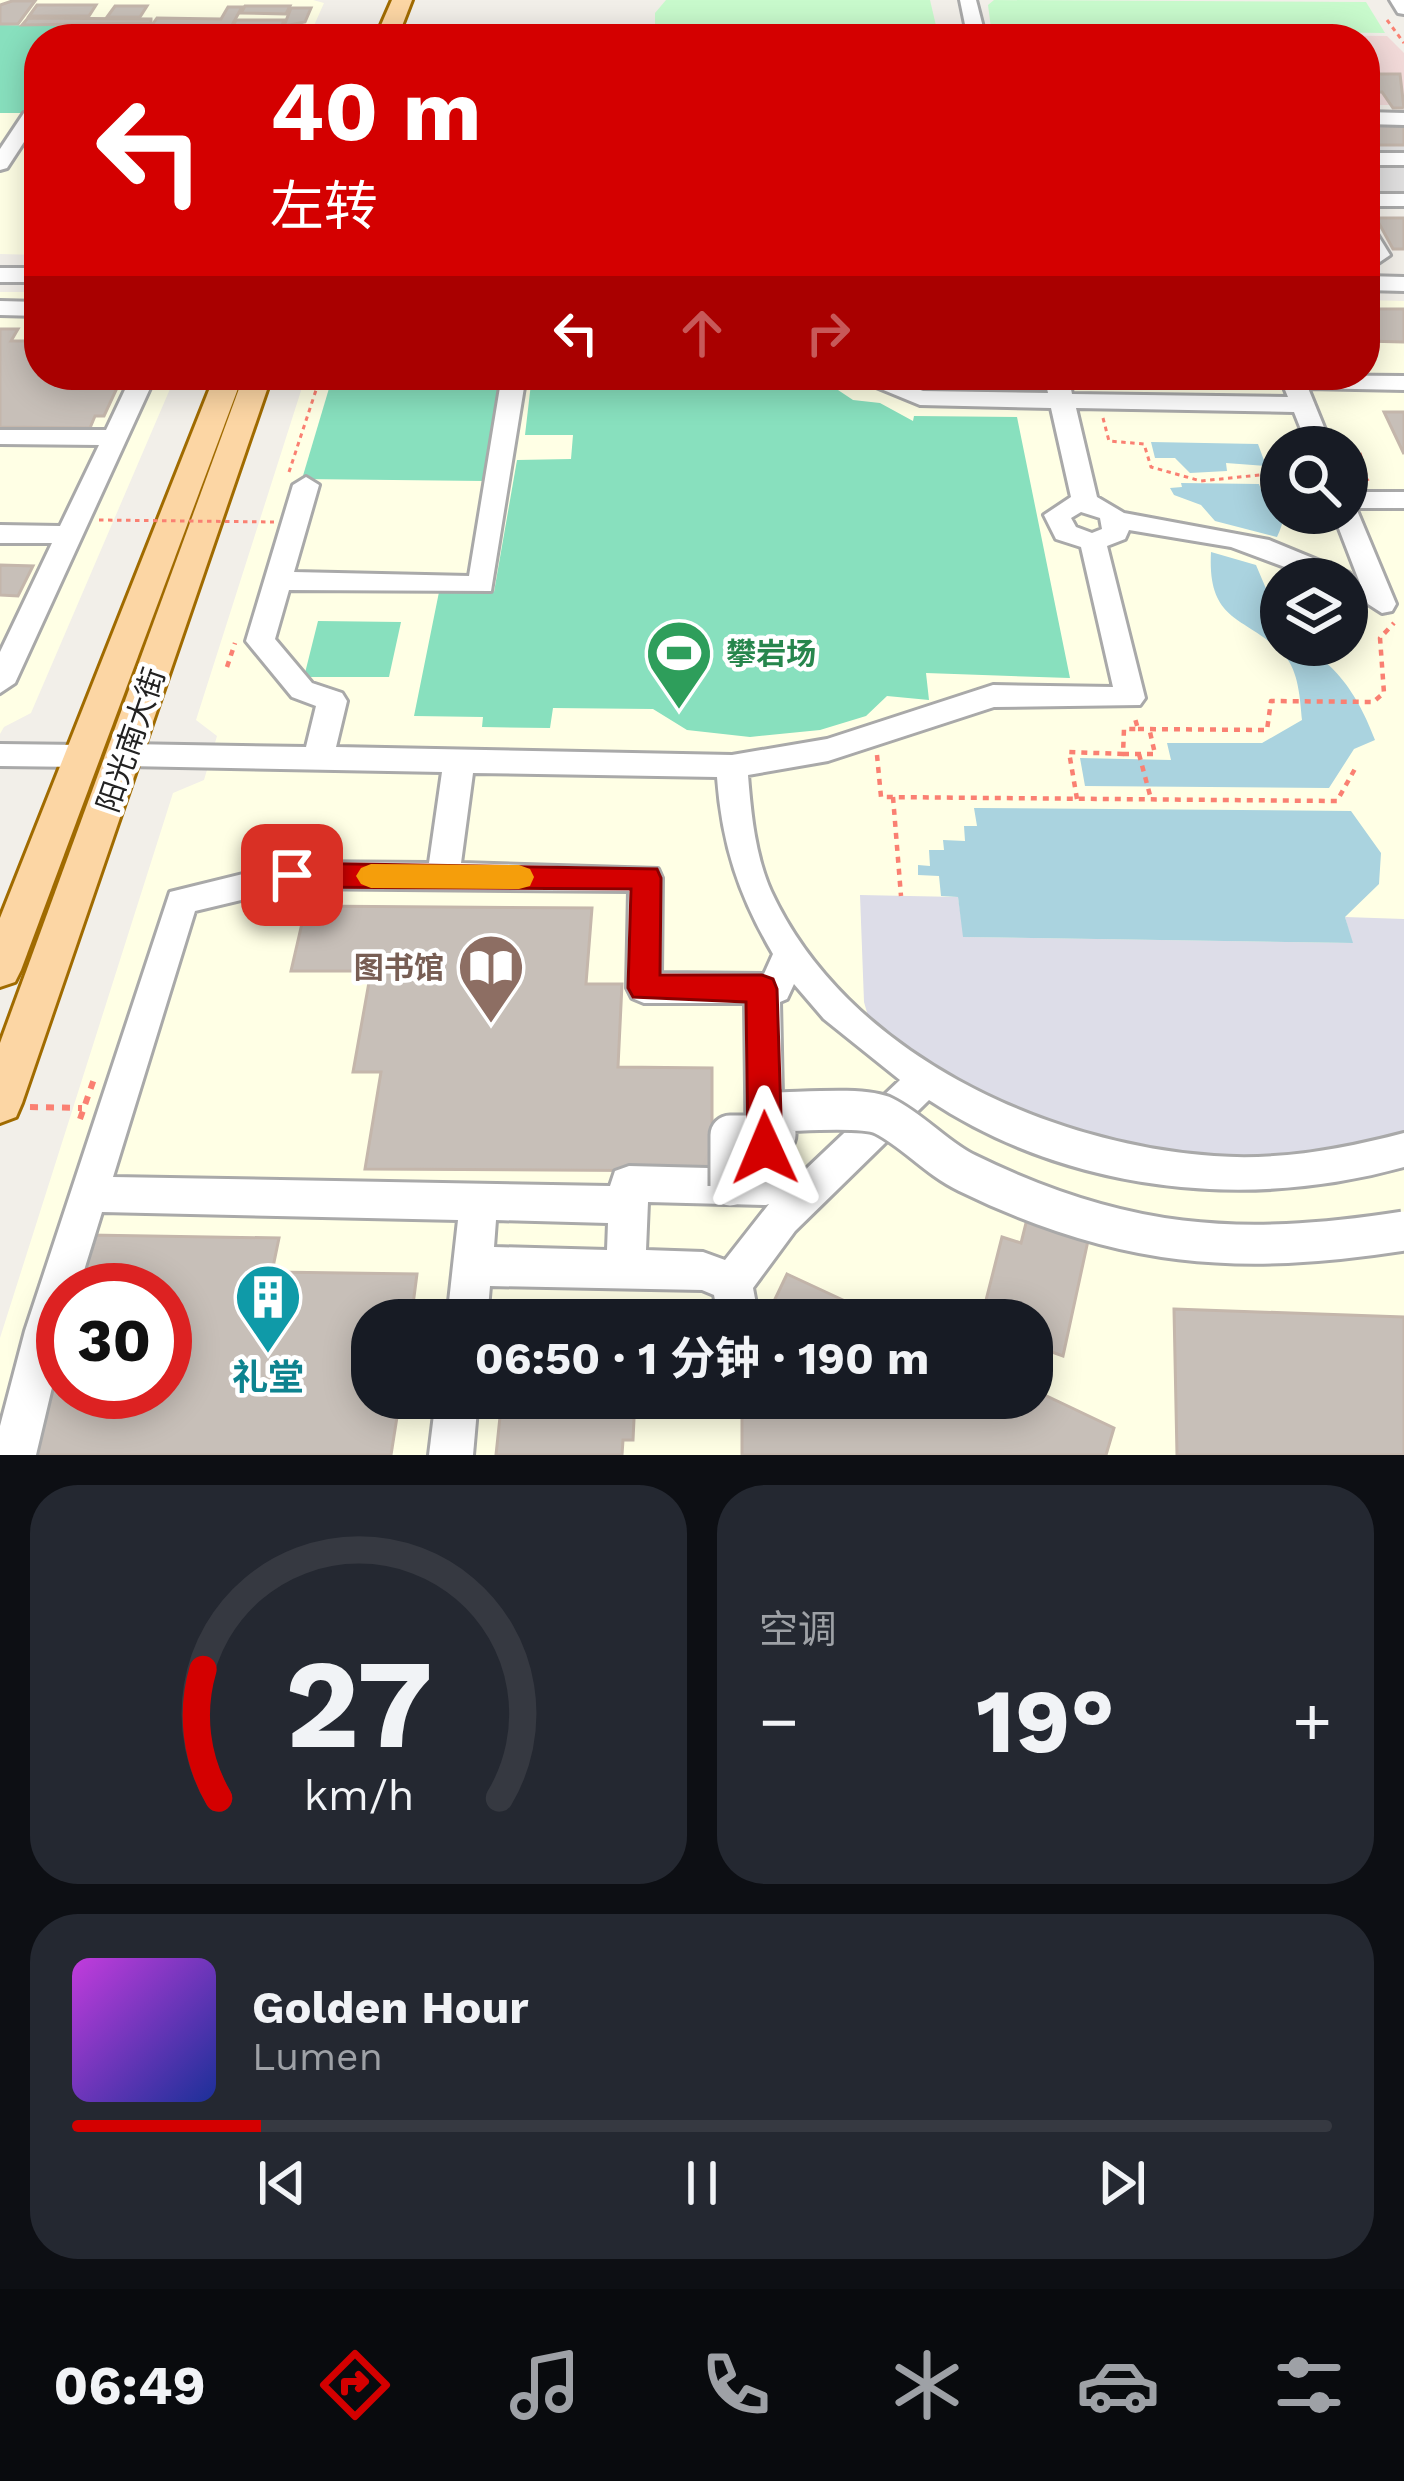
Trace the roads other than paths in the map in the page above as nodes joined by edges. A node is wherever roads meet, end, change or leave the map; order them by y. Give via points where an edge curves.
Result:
1 (1397, 0) edge
2 (1404, 9) edge
3 (24, 133) edge
4 (0, 164) edge
5 (137, 390) edge
6 (223, 390) edge
7 (253, 390) edge
8 (512, 390) edge
9 (899, 390) edge
10 (1031, 390) edge
11 (1059, 390) edge
12 (1065, 390) edge
13 (1297, 390) edge
14 (1303, 405) junction
15 (1312, 426) edge
16 (0, 436) edge
17 (114, 438) junction
18 (306, 485) dead end
19 (1368, 500) edge
20 (1404, 500) edge
21 (1086, 504) junction
22 (1117, 520) junction
23 (0, 534) edge
24 (1357, 534) edge
25 (69, 535) junction
26 (1093, 542) junction
27 (1290, 558) edge
28 (278, 581) junction
29 (1368, 596) edge
30 (1396, 611) edge
31 (0, 683) edge
32 (0, 754) edge
33 (127, 755) junction
34 (82, 756) junction
35 (318, 759) junction
36 (459, 761) junction
37 (732, 766) junction
38 (443, 877) junction
39 (790, 954) junction
40 (0, 970) edge
41 (762, 989) junction
42 (925, 1078) junction
43 (10, 1105) edge
44 (1404, 1150) edge
45 (730, 1186) junction
46 (88, 1194) junction
47 (479, 1201) junction
48 (628, 1205) junction
49 (1404, 1231) edge
50 (473, 1266) junction
51 (626, 1270) junction
52 (469, 1299) edge
53 (733, 1299) edge
54 (738, 1299) edge
55 (455, 1419) edge
56 (14, 1455) edge
57 (451, 1455) edge

1 - 2 street
3 - 4 street
5 - 17 street
6 - 34 main road, 阳光南大街
7 - 33 main road, 阳光南大街
8 - 28 street via 481,585
9 - 10 street via 920,398
11 - 21 street
12 - 14 street via 1097,401
13 - 14 street
14 - 15 street
16 - 17 street
17 - 25 street
18 - 28 street
19 - 20 street
21 - 22 street
21 - 26 street via 1061,510 1057,521 1073,538
22 - 26 street via 1110,538
22 - 27 street
23 - 25 street
24 - 30 street
25 - 31 street
26 - 37 street via 1130,698 994,696 876,737
28 - 35 street via 260,640 302,690 332,701
29 - 30 street
32 - 34 street
33 - 35 street
33 - 43 main road, 阳光南大街
34 - 40 main road, 阳光南大街
35 - 36 street
36 - 37 street
36 - 38 street
37 - 39 street via 742,858
38 - 41 street via 646,878 644,988
38 - 46 street via 292,875 182,901
39 - 41 street via 775,989
39 - 42 street via 876,1044
41 - 45 street via 766,1187
42 - 44 street via 1065,1145 1175,1169 1284,1174
42 - 54 street via 781,1218
45 - 48 street via 629,1184
45 - 49 street, bridge via 730,1135 776,1135 775,1112 880,1113 964,1172 1083,1220 1158,1239 1310,1246
46 - 47 street
46 - 56 street
47 - 48 street
47 - 50 street
48 - 51 street
50 - 51 street
50 - 52 street
51 - 53 street via 703,1271
55 - 57 street

